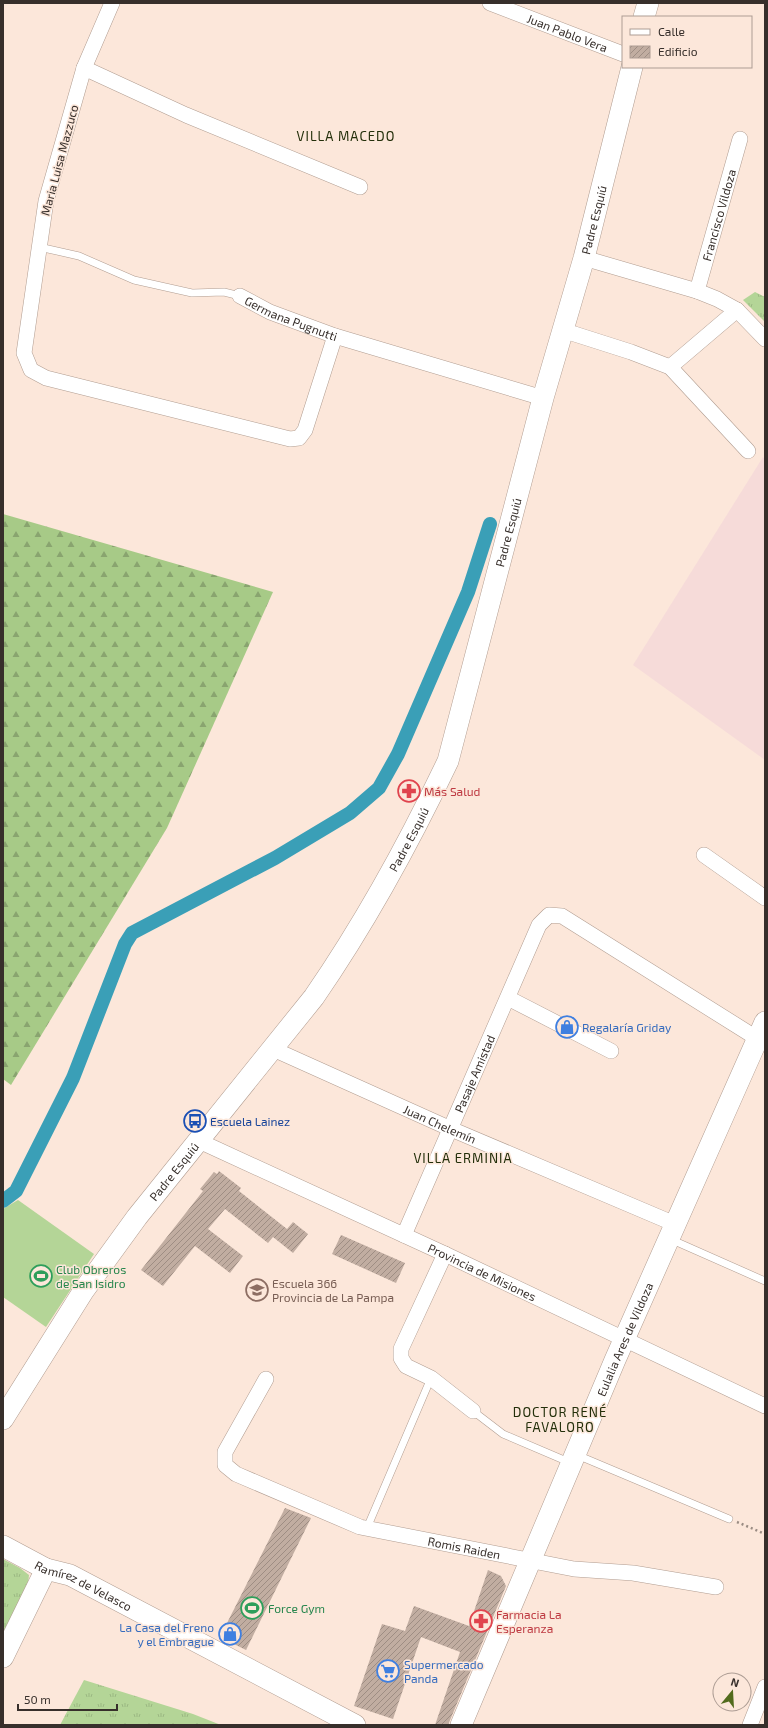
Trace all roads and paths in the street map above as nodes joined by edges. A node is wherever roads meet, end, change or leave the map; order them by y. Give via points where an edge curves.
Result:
1 (112, 3) edge
2 (490, 3) edge
3 (648, 3) edge
4 (644, 16) edge
5 (622, 54) edge
6 (84, 68) junction
7 (632, 68) edge
8 (740, 139) dead end
9 (360, 187) dead end
10 (39, 247) junction
11 (584, 258) junction
12 (697, 291) junction
13 (240, 296) joint
14 (738, 310) junction
15 (562, 330) junction
16 (335, 336) junction
17 (765, 339) edge
18 (670, 367) junction
19 (543, 398) junction
20 (748, 450) dead end
21 (704, 855) dead end
22 (765, 898) edge
23 (508, 998) junction
24 (762, 1030) edge
25 (273, 1049) junction
26 (611, 1051) dead end
27 (451, 1129) junction
28 (198, 1141) junction
29 (672, 1231) junction
30 (404, 1235) junction
31 (445, 1254) junction
32 (765, 1281) edge
33 (624, 1339) junction
34 (431, 1378) junction
35 (266, 1379) dead end
36 (765, 1406) edge
37 (473, 1411) joint
38 (3, 1419) edge
39 (573, 1459) junction
40 (729, 1519) joint
41 (367, 1528) junction
42 (765, 1534) edge
43 (3, 1546) edge
44 (530, 1560) junction
45 (46, 1569) junction
46 (716, 1587) dead end
47 (3, 1657) edge
48 (765, 1686) edge
49 (355, 1725) edge
50 (461, 1725) edge
51 (750, 1725) edge

1 - 6 street, Maria Luisa Mazzuco
2 - 5 street, Juan Pablo Vera
3 - 4 street
6 - 9 street via 186,115
6 - 10 street, Maria Luisa Mazzuco via 46,201
7 - 11 street, Padre Esquiú
8 - 12 street, Francisco Vildoza
10 - 13 lane, Germana Pugnutti via 79,256 134,280 192,292 224,292
10 - 16 street, Maria Luisa Mazzuco via 24,353 31,370 46,378 290,439 299,438 305,430
11 - 12 street
11 - 15 street, Padre Esquiú
12 - 14 street
13 - 16 street, Germana Pugnutti via 270,312
14 - 17 street
14 - 18 street
15 - 18 street
15 - 19 street, Padre Esquiú
16 - 19 street, Germana Pugnutti
18 - 20 street
19 - 25 street, Padre Esquiú via 448,761 369,912 314,997
21 - 22 street
23 - 24 street, Pasaje Amistad via 539,925 549,916 562,916
23 - 26 street
23 - 27 street, Pasaje Amistad
24 - 29 street, Eulalia Ares de Vildoza
25 - 27 street, Juan Chelemín
25 - 28 street, Padre Esquiú
27 - 29 street, Juan Chelemín
27 - 30 street, Pasaje Amistad
28 - 30 street, Provincia de Misiones
28 - 38 street, Padre Esquiú via 137,1217 84,1290
29 - 32 lane
29 - 33 street, Eulalia Ares de Vildoza
30 - 31 street, Provincia de Misiones
31 - 33 street, Provincia de Misiones
31 - 34 street via 401,1349 401,1358 406,1366
33 - 36 street, Provincia de Misiones
33 - 39 street, Eulalia Ares de Vildoza
34 - 37 street
34 - 41 lane
35 - 41 street, Romis Raiden via 225,1452 225,1465 236,1474
37 - 39 lane via 503,1434
39 - 40 lane
39 - 44 street, Eulalia Ares de Vildoza
40 - 42 path
41 - 44 street, Romis Raiden
43 - 45 street, Ramírez de Velasco
44 - 46 street, Romis Raiden via 574,1569 633,1573
44 - 50 street, Eulalia Ares de Vildoza
45 - 47 street
45 - 49 street, Ramírez de Velasco via 70,1575
48 - 51 street

